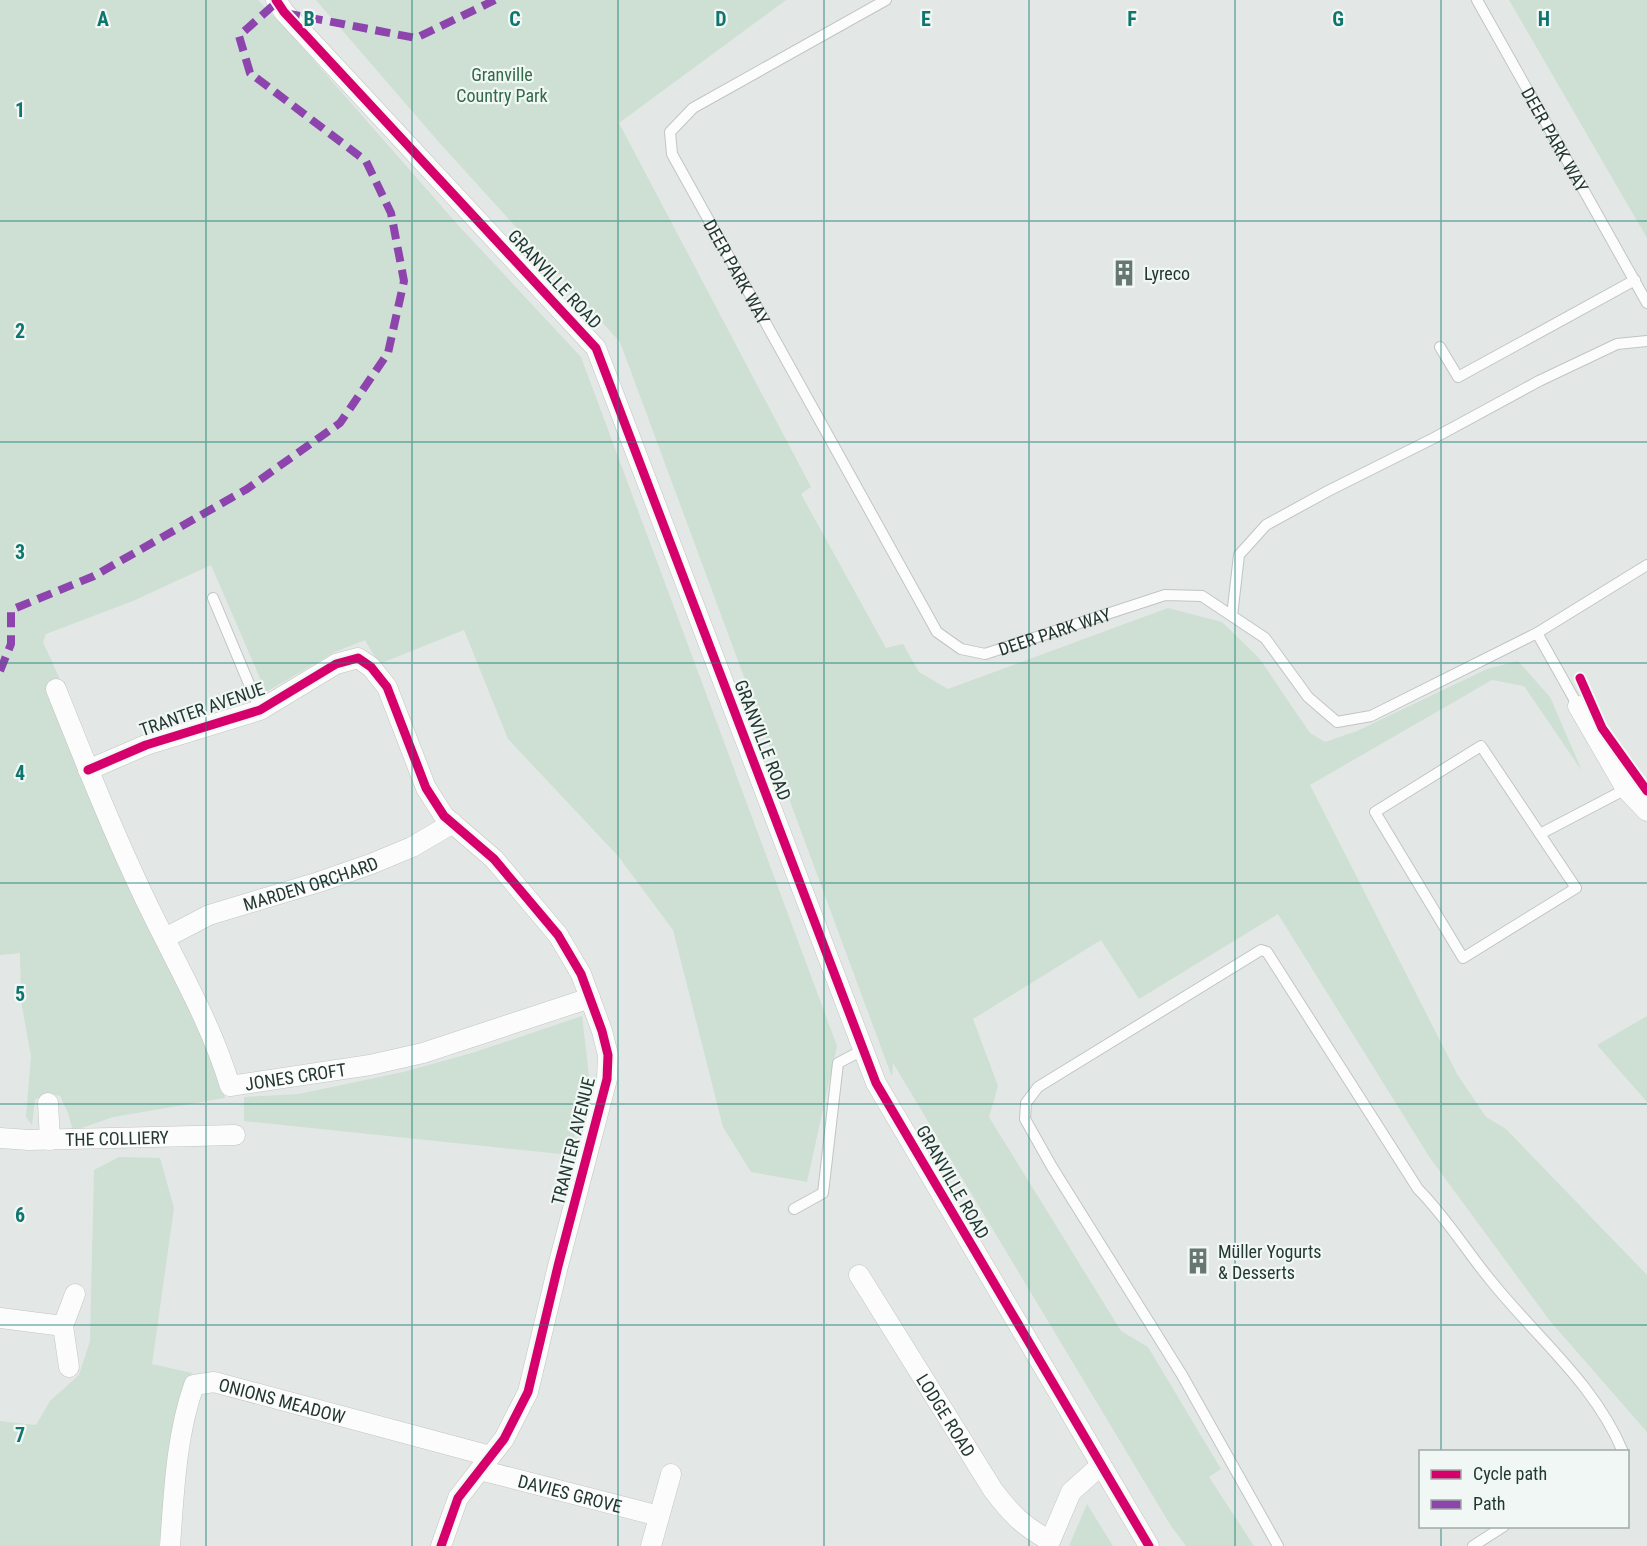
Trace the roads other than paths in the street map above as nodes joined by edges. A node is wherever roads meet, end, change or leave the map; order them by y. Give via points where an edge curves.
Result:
1 (276, 0) edge
2 (886, 0) edge
3 (1478, 0) edge
4 (1635, 280) junction
5 (1647, 303) edge
6 (1647, 341) edge
7 (1440, 347) dead end
8 (1647, 565) edge
9 (213, 598) dead end
10 (1232, 616) junction
11 (1537, 633) junction
12 (56, 689) dead end
13 (1578, 706) joint
14 (260, 710) junction
15 (88, 770) junction
16 (1626, 789) junction
17 (1647, 811) edge
18 (453, 823) junction
19 (1540, 834) junction
20 (165, 938) junction
21 (590, 998) junction
22 (863, 1050) junction
23 (48, 1103) dead end
24 (235, 1135) dead end
25 (0, 1138) edge
26 (50, 1140) junction
27 (794, 1209) dead end
28 (859, 1275) dead end
29 (75, 1294) dead end
30 (0, 1318) edge
31 (63, 1326) junction
32 (69, 1367) dead end
33 (1622, 1450) edge
34 (485, 1463) junction
35 (1101, 1465) junction
36 (670, 1474) dead end
37 (659, 1516) junction
38 (1502, 1528) edge
39 (1049, 1543) edge
40 (170, 1546) edge
41 (441, 1546) edge
42 (651, 1546) edge
43 (1149, 1546) edge
44 (1278, 1546) edge
45 (1473, 1546) edge

1 - 22 street, GRANVILLE ROAD via 596,348
2 - 10 lane, DEER PARK WAY via 693,108 670,132 672,154 931,622 937,632 961,649 985,654 1165,595 1202,596
3 - 4 lane, DEER PARK WAY
4 - 5 lane, DEER PARK WAY
4 - 7 lane via 1458,377
6 - 10 lane via 1617,344 1539,381 1266,525 1239,555
8 - 11 lane
9 - 14 lane
10 - 11 lane, DEER PARK WAY via 1265,638 1308,697 1337,722 1371,716
11 - 13 lane
12 - 15 street, JONES CROFT
13 - 16 street
14 - 15 street, TRANTER AVENUE via 146,745
14 - 18 street, TRANTER AVENUE via 336,664 358,658 387,687 426,788
15 - 20 street, JONES CROFT via 121,850
16 - 17 street
16 - 19 lane
18 - 20 street, MARDEN ORCHARD via 412,847 371,864 209,915
18 - 21 street, TRANTER AVENUE via 494,859 558,935
19 - 19 lane via 1576,888 1462,958 1375,812 1481,746
20 - 21 street, JONES CROFT via 219,1051 230,1086 423,1053
21 - 34 street, TRANTER AVENUE via 608,1055 607,1079 528,1392 504,1439
22 - 27 lane via 838,1063 823,1193
22 - 35 street, GRANVILLE ROAD via 876,1083
23 - 26 street
24 - 26 street, THE COLLIERY
25 - 26 street, THE COLLIERY
28 - 39 street, LODGE ROAD via 993,1490 1011,1513
29 - 31 street
30 - 31 street
31 - 32 street
33 - 44 lane via 1613,1428 1576,1375 1490,1281 1418,1189 1267,952 1261,950 1038,1087 1026,1104 1024,1119 1182,1375
34 - 37 street, DAVIES GROVE
34 - 40 street, ONIONS MEADOW via 214,1382 194,1385 176,1468
34 - 41 street, TRANTER AVENUE via 458,1498
35 - 39 street, LODGE ROAD via 1071,1492
35 - 43 street, GRANVILLE ROAD
36 - 37 street
37 - 42 street
38 - 45 lane

